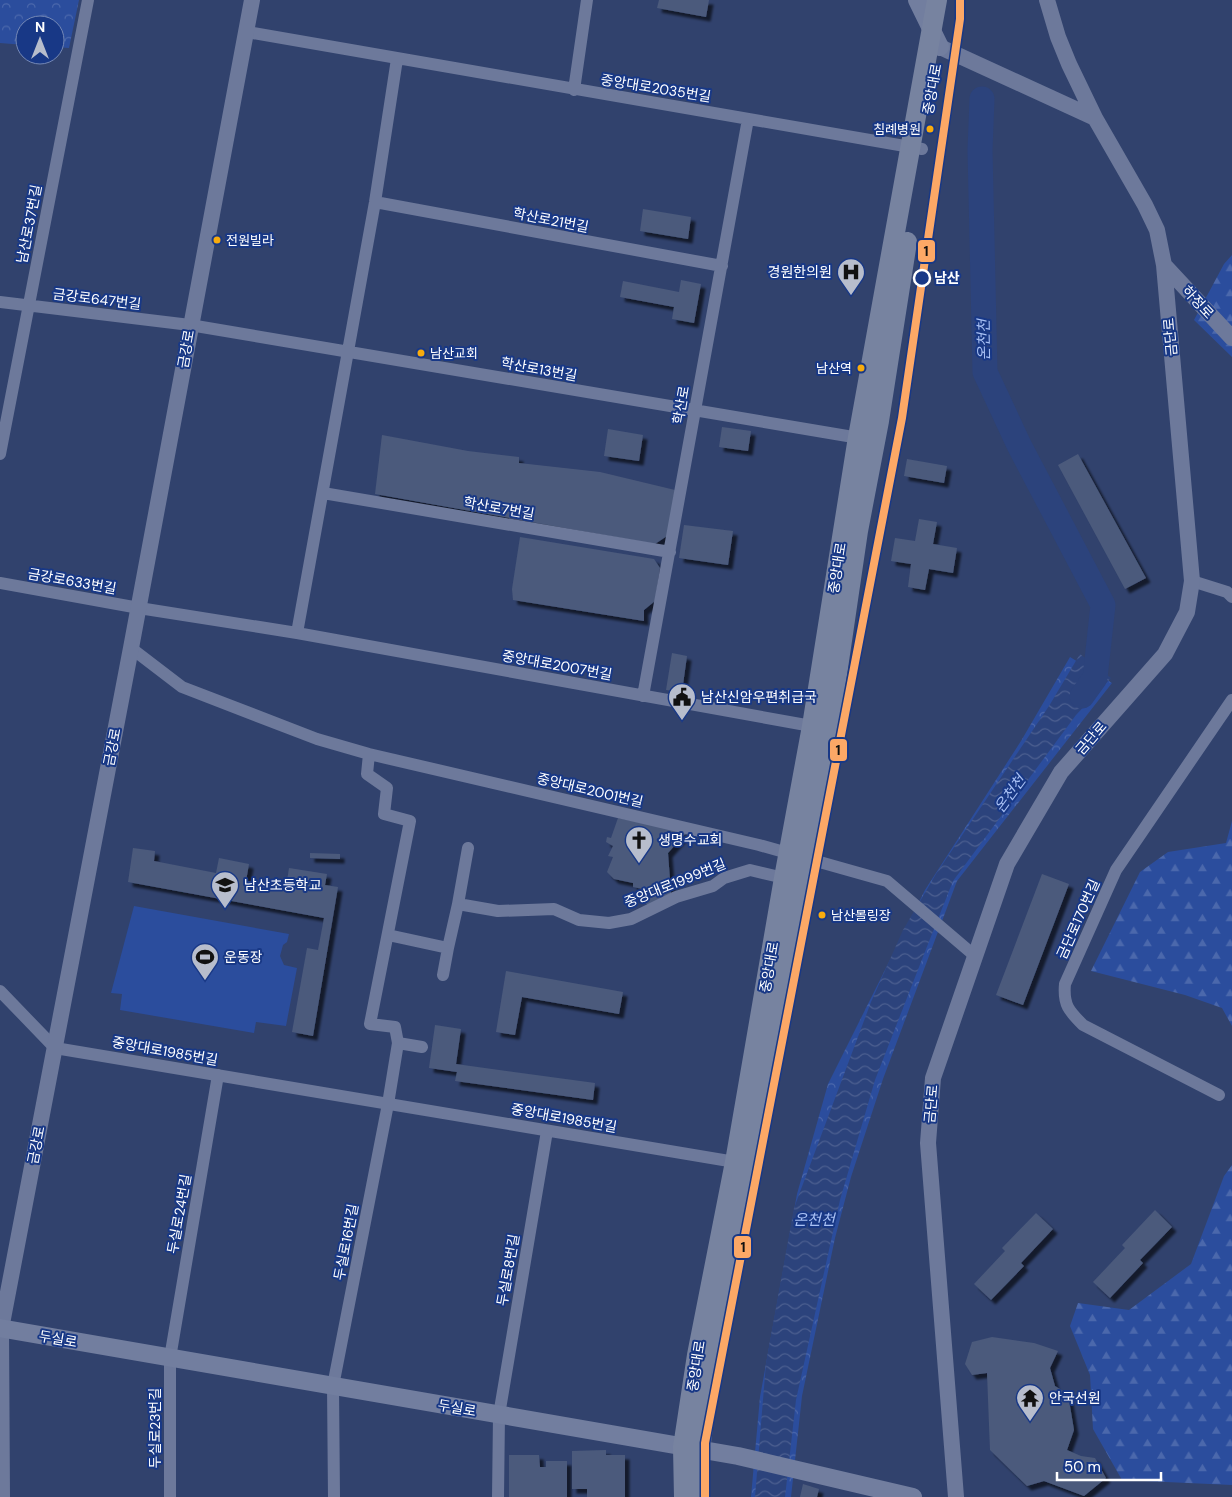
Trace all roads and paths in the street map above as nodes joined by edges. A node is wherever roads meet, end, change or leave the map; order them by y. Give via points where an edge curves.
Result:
1 (88, 0) edge
2 (252, 0) edge
3 (587, 0) edge
4 (917, 0) edge
5 (937, 0) edge
6 (948, 0) edge
7 (1047, 0) edge
8 (247, 32) junction
9 (936, 38) junction
10 (397, 59) junction
11 (574, 90) junction
12 (1095, 118) junction
13 (748, 119) junction
14 (916, 148) junction
15 (375, 202) junction
16 (1164, 265) junction
17 (722, 266) junction
18 (0, 302) edge
19 (29, 305) junction
20 (190, 325) junction
21 (1232, 338) edge
22 (348, 352) junction
23 (695, 411) junction
24 (867, 439) junction
25 (0, 454) edge
26 (323, 492) junction
27 (670, 552) junction
28 (1192, 581) junction
29 (0, 583) edge
30 (1232, 597) edge
31 (139, 608) junction
32 (297, 633) junction
33 (131, 648) junction
34 (644, 696) junction
35 (1232, 700) edge
36 (820, 728) junction
37 (369, 754) junction
38 (468, 848) dead end
39 (796, 856) junction
40 (784, 878) junction
41 (458, 904) junction
42 (388, 936) junction
43 (448, 948) junction
44 (975, 956) junction
45 (443, 975) dead end
46 (0, 991) edge
47 (398, 1043) junction
48 (422, 1046) dead end
49 (55, 1048) junction
50 (218, 1075) junction
51 (1219, 1095) dead end
52 (388, 1104) junction
53 (547, 1131) junction
54 (735, 1162) junction
55 (1, 1329) edge
56 (170, 1358) junction
57 (333, 1386) junction
58 (499, 1415) junction
59 (692, 1448) junction
60 (2, 1497) edge
61 (170, 1497) edge
62 (334, 1497) edge
63 (498, 1497) edge
64 (684, 1497) edge
65 (699, 1497) edge
66 (913, 1497) edge
67 (956, 1497) edge

1 - 19 street, 남산로37번길
2 - 8 street, 금강로
3 - 11 street
4 - 9 main road
5 - 9 main road, 중앙대로
6 - 9 main road, 중앙대로
7 - 12 street, 금단로 via 1058,37
8 - 10 street, 중앙대로2035번길
8 - 20 street, 금강로
9 - 12 street
9 - 14 main road, 중앙대로
10 - 11 street, 중앙대로2035번길
10 - 15 street
11 - 13 street, 중앙대로2035번길
12 - 16 street, 금단로 via 1149,213
13 - 14 street, 중앙대로2035번길
13 - 17 street, 학산로
14 - 24 main road, 중앙대로
15 - 17 street, 학산로21번길
15 - 22 street
16 - 21 street, 하정로
16 - 28 street, 금단로
17 - 23 street, 학산로
18 - 19 street, 금강로647번길
19 - 20 street, 금강로647번길
19 - 25 street, 남산로37번길
20 - 22 street, 학산로13번길
20 - 31 street, 금강로
22 - 23 street, 학산로13번길
22 - 26 street
23 - 24 street
23 - 27 street, 학산로
24 - 36 main road, 중앙대로 via 858,531
26 - 27 street, 학산로7번길
26 - 32 street
27 - 34 street, 학산로
28 - 30 street via 1227,592
28 - 44 street, 금단로 via 1188,612 1165,654 1061,772 1007,864
29 - 31 street, 금강로633번길
31 - 32 street, 중앙대로2007번길
31 - 33 street, 금강로
32 - 34 street, 중앙대로2007번길
33 - 37 street, 중앙대로2001번길 via 182,687 317,739
33 - 49 street, 금강로
34 - 36 street, 중앙대로2007번길
35 - 51 street, 금단로170번길 via 1116,870 1065,984 1064,1000 1083,1025
36 - 39 main road, 중앙대로
37 - 39 street, 중앙대로2001번길
37 - 42 street via 367,774 387,788 384,814 410,821
38 - 41 street
39 - 40 main road, 중앙대로
39 - 44 street via 887,881
39 - 59 main road, 중앙대로 via 748,1170
40 - 41 street, 중앙대로1999번길 via 750,870 724,878 714,886 676,897 631,919 609,923 579,920 554,909 498,911
40 - 54 main road, 중앙대로
41 - 43 street
42 - 43 street
42 - 47 street via 370,1024 395,1027
43 - 45 street
44 - 67 street, 금단로 via 933,1078 928,1143
46 - 49 street
47 - 48 street
47 - 52 street
49 - 50 street, 중앙대로1985번길
49 - 55 street, 금강로
50 - 52 street, 중앙대로1985번길
50 - 56 street, 두실로24번길
52 - 53 street, 중앙대로1985번길
52 - 57 street, 두실로16번길
53 - 54 street, 중앙대로1985번길
53 - 58 street, 두실로8번길
54 - 59 main road, 중앙대로 via 697,1355
55 - 56 main road, 두실로
55 - 60 street, 금강로
56 - 57 main road, 두실로
56 - 61 street, 두실로23번길
57 - 58 main road, 두실로
57 - 62 street, 두실로16번길
58 - 59 main road, 두실로
58 - 63 street, 두실로8번길
59 - 64 main road, 중앙대로
59 - 65 main road, 중앙대로
59 - 66 main road, 두실로

